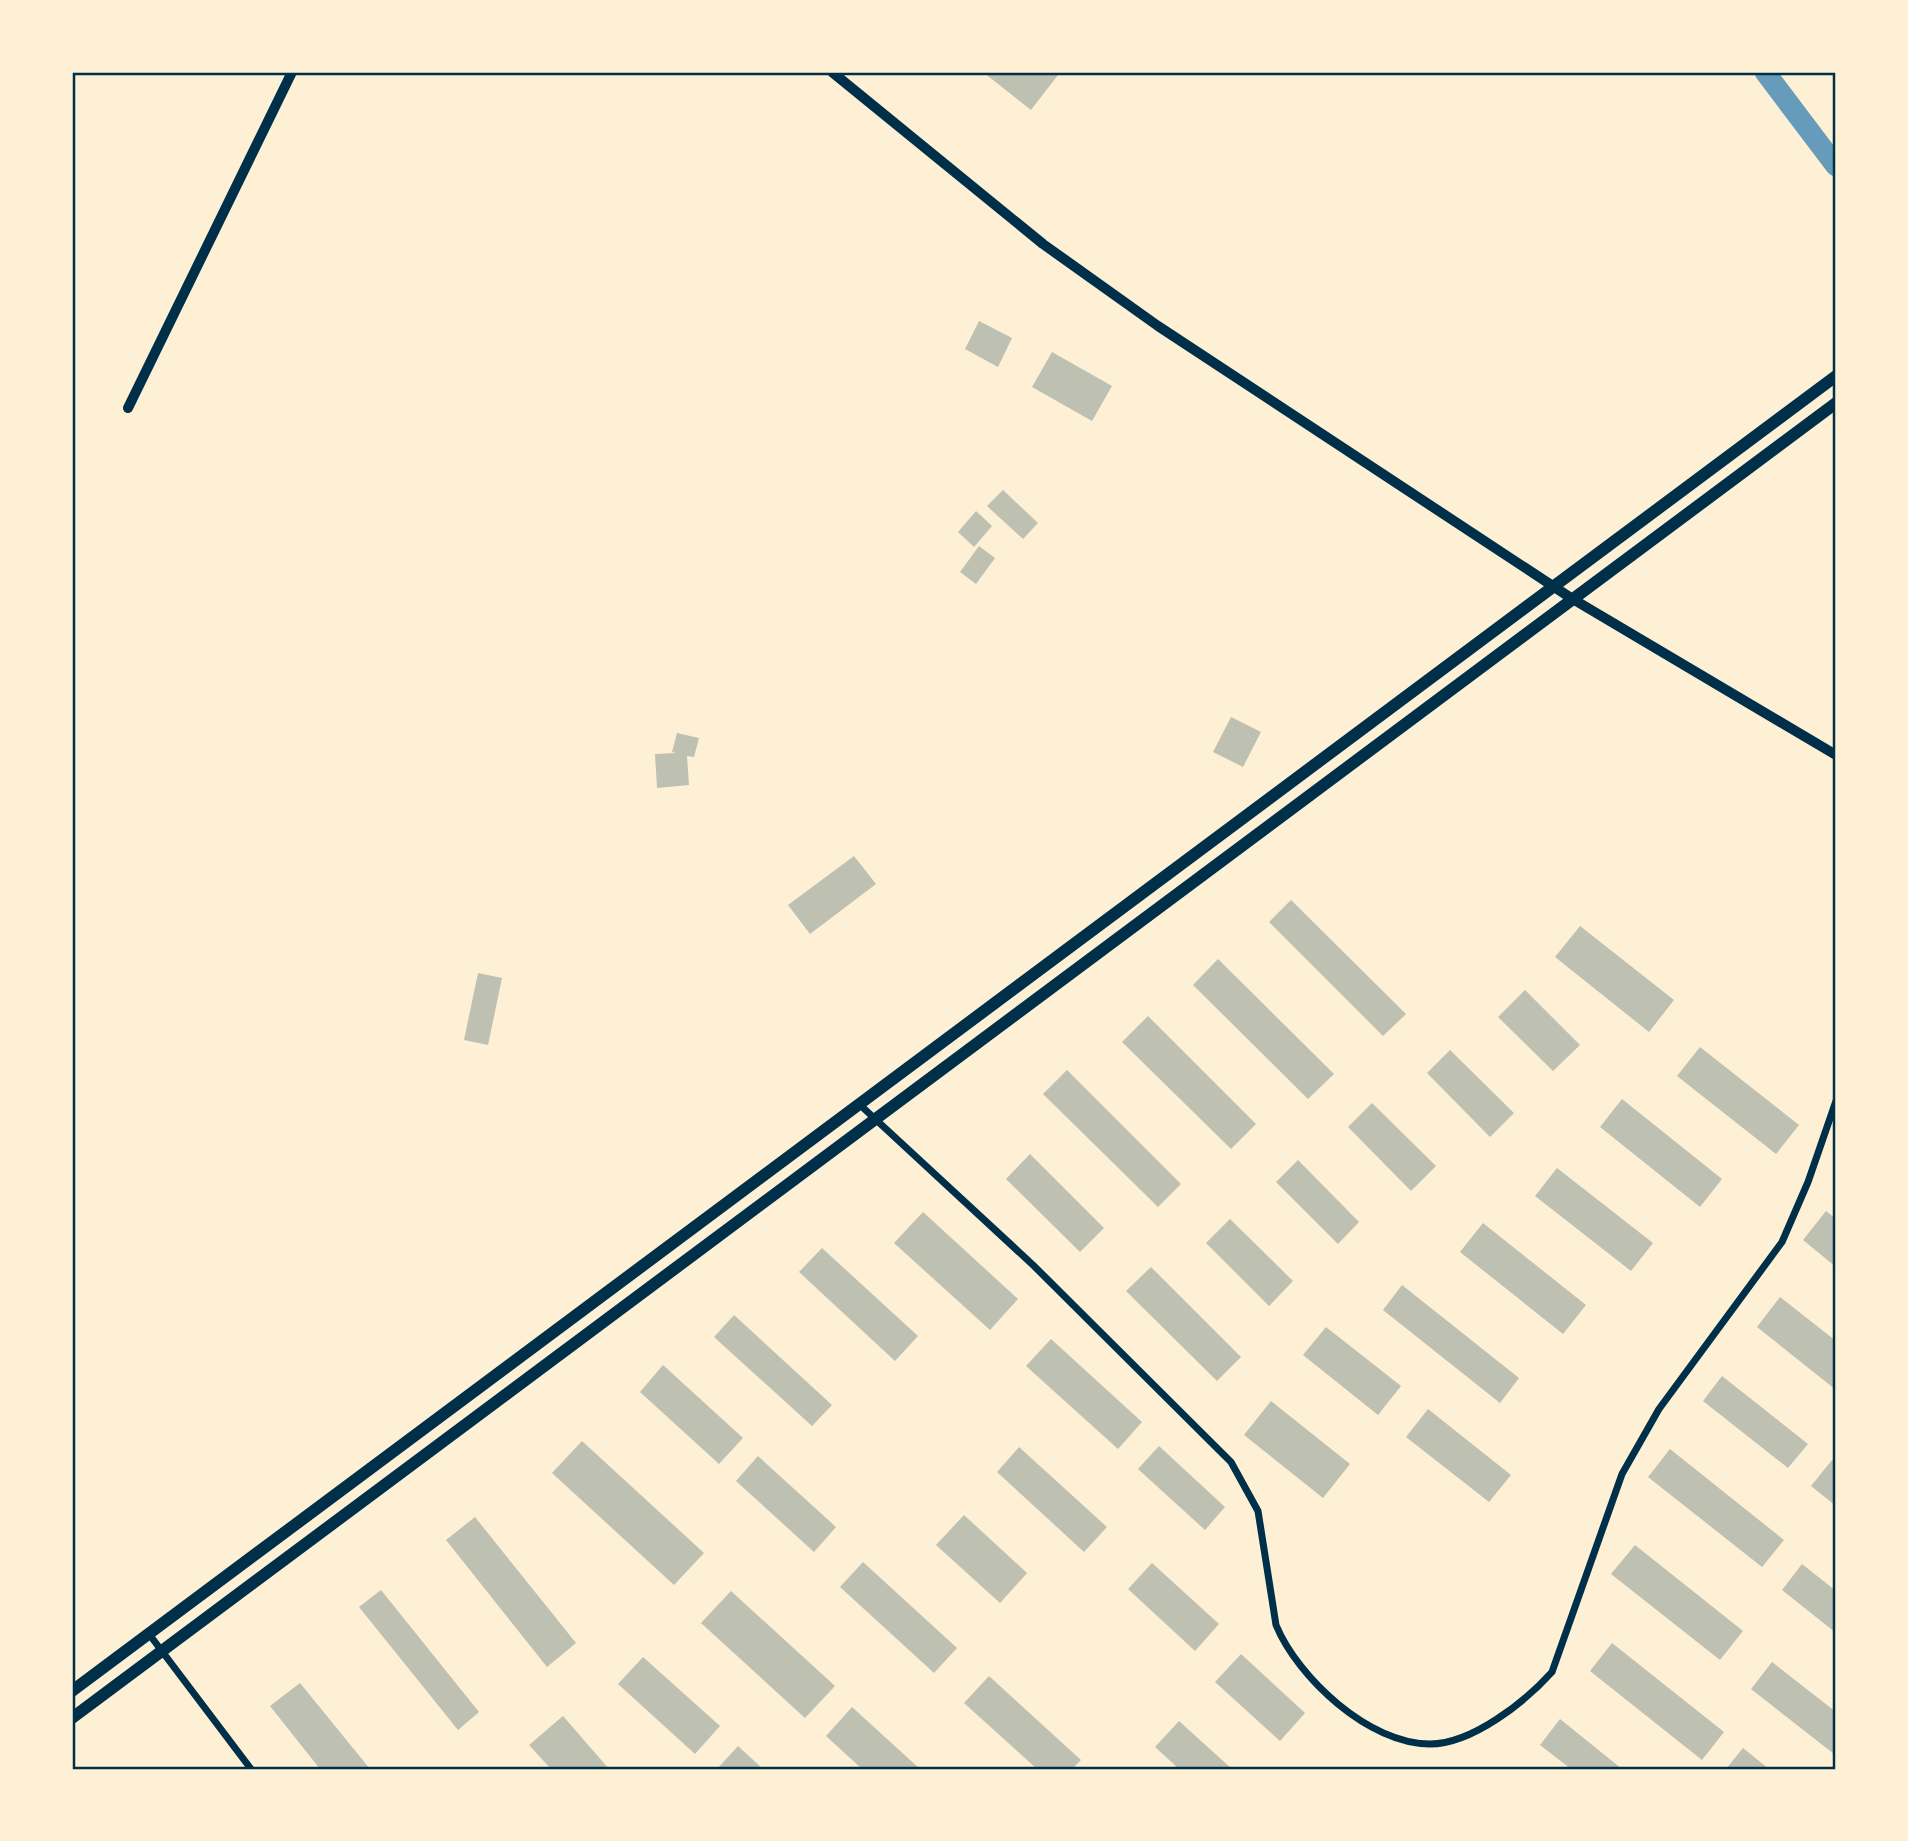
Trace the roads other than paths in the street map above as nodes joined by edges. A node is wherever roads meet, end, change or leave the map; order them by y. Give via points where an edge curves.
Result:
1 (292, 72) edge
2 (832, 72) edge
3 (1836, 376) edge
4 (1836, 403) edge
5 (128, 408) dead end
6 (1552, 586) junction
7 (1571, 598) junction
8 (1836, 755) edge
9 (1836, 1101) edge
10 (859, 1104) junction
11 (875, 1118) junction
12 (149, 1634) junction
13 (161, 1652) junction
14 (72, 1691) edge
15 (72, 1718) edge
16 (251, 1769) edge

1 - 5 street
2 - 6 street via 1098,285
3 - 6 main road
4 - 7 main road
6 - 7 street
6 - 10 main road
7 - 8 street
7 - 11 main road
9 - 11 street via 1782,1242 1660,1409 1622,1474 1552,1672 1531,1696 1492,1722 1430,1744 1394,1737 1360,1718 1331,1701 1306,1673 1283,1643 1276,1625 1258,1511 1231,1462 1033,1265
10 - 11 street
10 - 12 main road
11 - 13 main road
12 - 13 street
12 - 14 main road
13 - 15 main road
13 - 16 street

